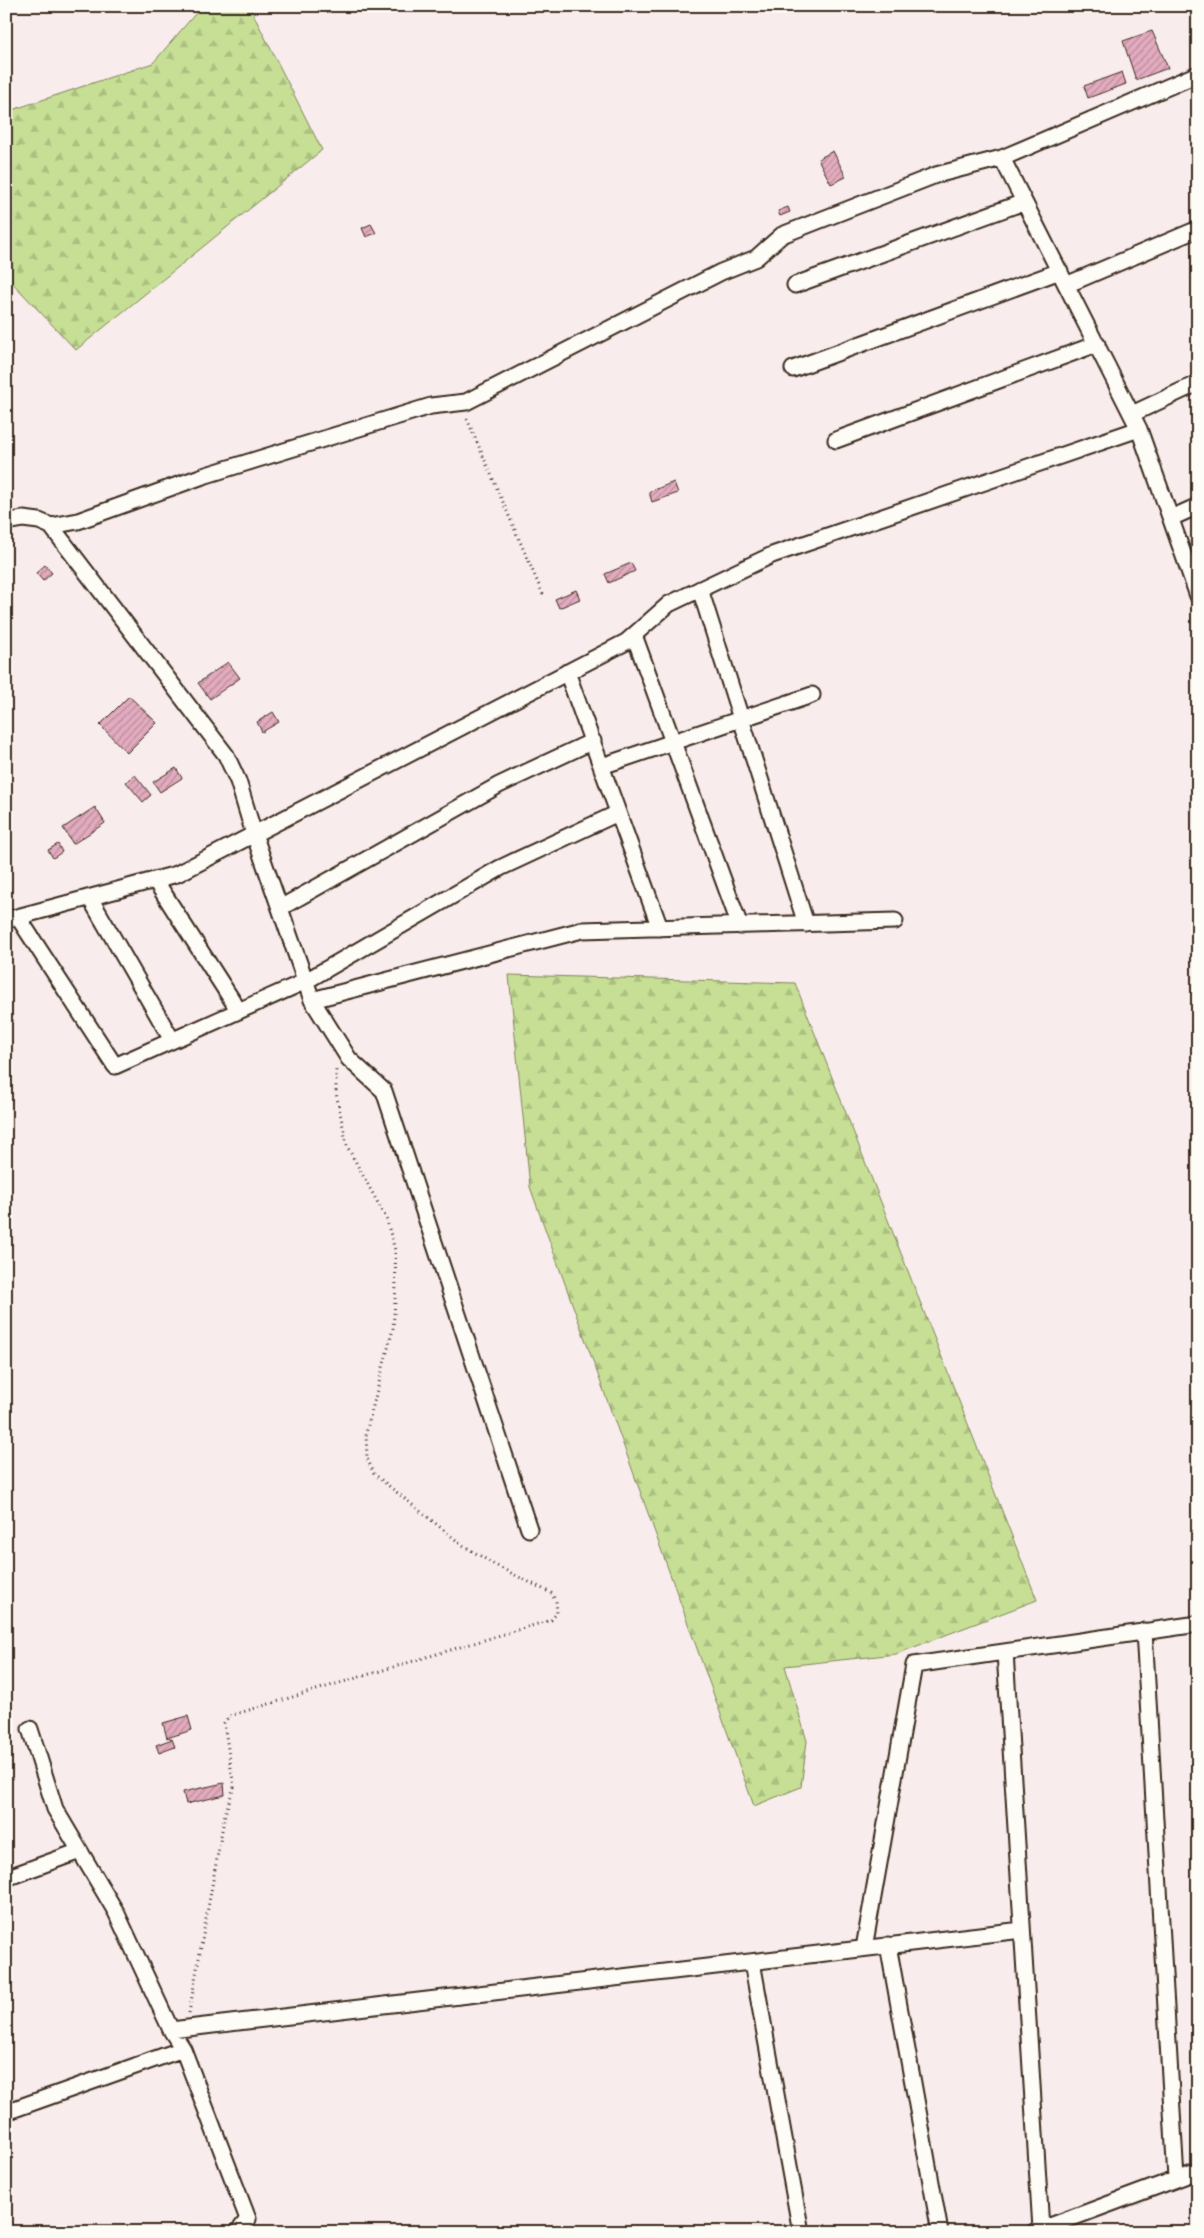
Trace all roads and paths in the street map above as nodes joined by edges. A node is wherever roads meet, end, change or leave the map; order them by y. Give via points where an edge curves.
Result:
1 (1198, 74) edge
2 (1002, 158) junction
3 (1024, 202) junction
4 (1198, 229) edge
5 (1063, 278) junction
6 (796, 285) dead end
7 (1097, 344) junction
8 (793, 370) dead end
9 (1198, 383) edge
10 (456, 404) junction
11 (1132, 414) junction
12 (1139, 429) junction
13 (836, 440) dead end
14 (1198, 506) edge
15 (1171, 518) junction
16 (6, 522) edge
17 (51, 526) junction
18 (700, 590) junction
19 (1198, 596) edge
20 (544, 597) dead end
21 (634, 634) junction
22 (567, 672) junction
23 (812, 695) dead end
24 (741, 719) junction
25 (593, 742) junction
26 (673, 742) junction
27 (602, 766) junction
28 (618, 813) junction
29 (254, 834) junction
30 (154, 880) junction
31 (90, 898) junction
32 (280, 908) junction
33 (12, 918) edge
34 (896, 922) dead end
35 (806, 924) junction
36 (740, 926) junction
37 (660, 928) junction
38 (306, 981) junction
39 (312, 1000) junction
40 (239, 1010) junction
41 (172, 1040) junction
42 (336, 1066) dead end
43 (528, 1529) dead end
44 (1198, 1624) edge
45 (1144, 1631) junction
46 (1005, 1652) junction
47 (30, 1728) dead end
48 (80, 1851) junction
49 (6, 1878) edge
50 (1022, 1930) junction
51 (888, 1946) junction
52 (864, 1948) junction
53 (752, 1962) junction
54 (187, 2028) junction
55 (171, 2030) junction
56 (182, 2049) junction
57 (6, 2112) edge
58 (1198, 2171) edge
59 (1176, 2179) junction
60 (1037, 2230) edge
61 (238, 2232) edge
62 (801, 2232) edge
63 (940, 2232) edge

1 - 2 street
2 - 3 street
2 - 10 street via 936,175 782,234 756,258 721,272 466,402
3 - 5 street
3 - 6 street
4 - 5 street
5 - 7 street
5 - 8 street
7 - 11 street
7 - 13 street
9 - 11 street
10 - 17 street via 431,406 203,476 78,521
10 - 20 path via 463,410
11 - 12 street
12 - 15 street
12 - 18 street via 772,555
14 - 15 street
15 - 19 street
16 - 17 street via 24,519
17 - 29 street via 226,755 238,781
18 - 21 street via 669,604
18 - 24 street
21 - 22 street via 626,642
21 - 26 street
22 - 25 street
22 - 29 street
23 - 24 street
24 - 26 street
24 - 35 street
25 - 27 street
25 - 32 street via 499,785
26 - 27 street
26 - 36 street
27 - 28 street
28 - 37 street
28 - 38 street via 500,868
29 - 30 street via 177,874
29 - 32 street
30 - 31 street
30 - 40 street
31 - 33 street
31 - 41 street
32 - 38 street
33 - 41 street via 115,1066
34 - 35 street
35 - 36 street
36 - 37 street
37 - 39 street via 582,930
38 - 39 street
38 - 40 street
39 - 43 street via 349,1059 384,1090
40 - 41 street
42 - 54 path via 336,1093 347,1146 386,1218 395,1250 392,1329 366,1433 367,1458 374,1474 461,1544 551,1593 557,1613 551,1620 229,1716 224,1723 234,1787 225,1814
44 - 45 street
45 - 46 street
45 - 59 street
46 - 50 street
46 - 52 street via 914,1665
47 - 48 street via 56,1809
48 - 49 street
48 - 55 street via 116,1912
50 - 51 street
50 - 60 street
51 - 52 street
51 - 63 street
52 - 53 street
53 - 54 street
53 - 62 street
54 - 55 street
55 - 56 street
56 - 57 street
56 - 61 street via 248,2219
58 - 59 street
59 - 60 street

